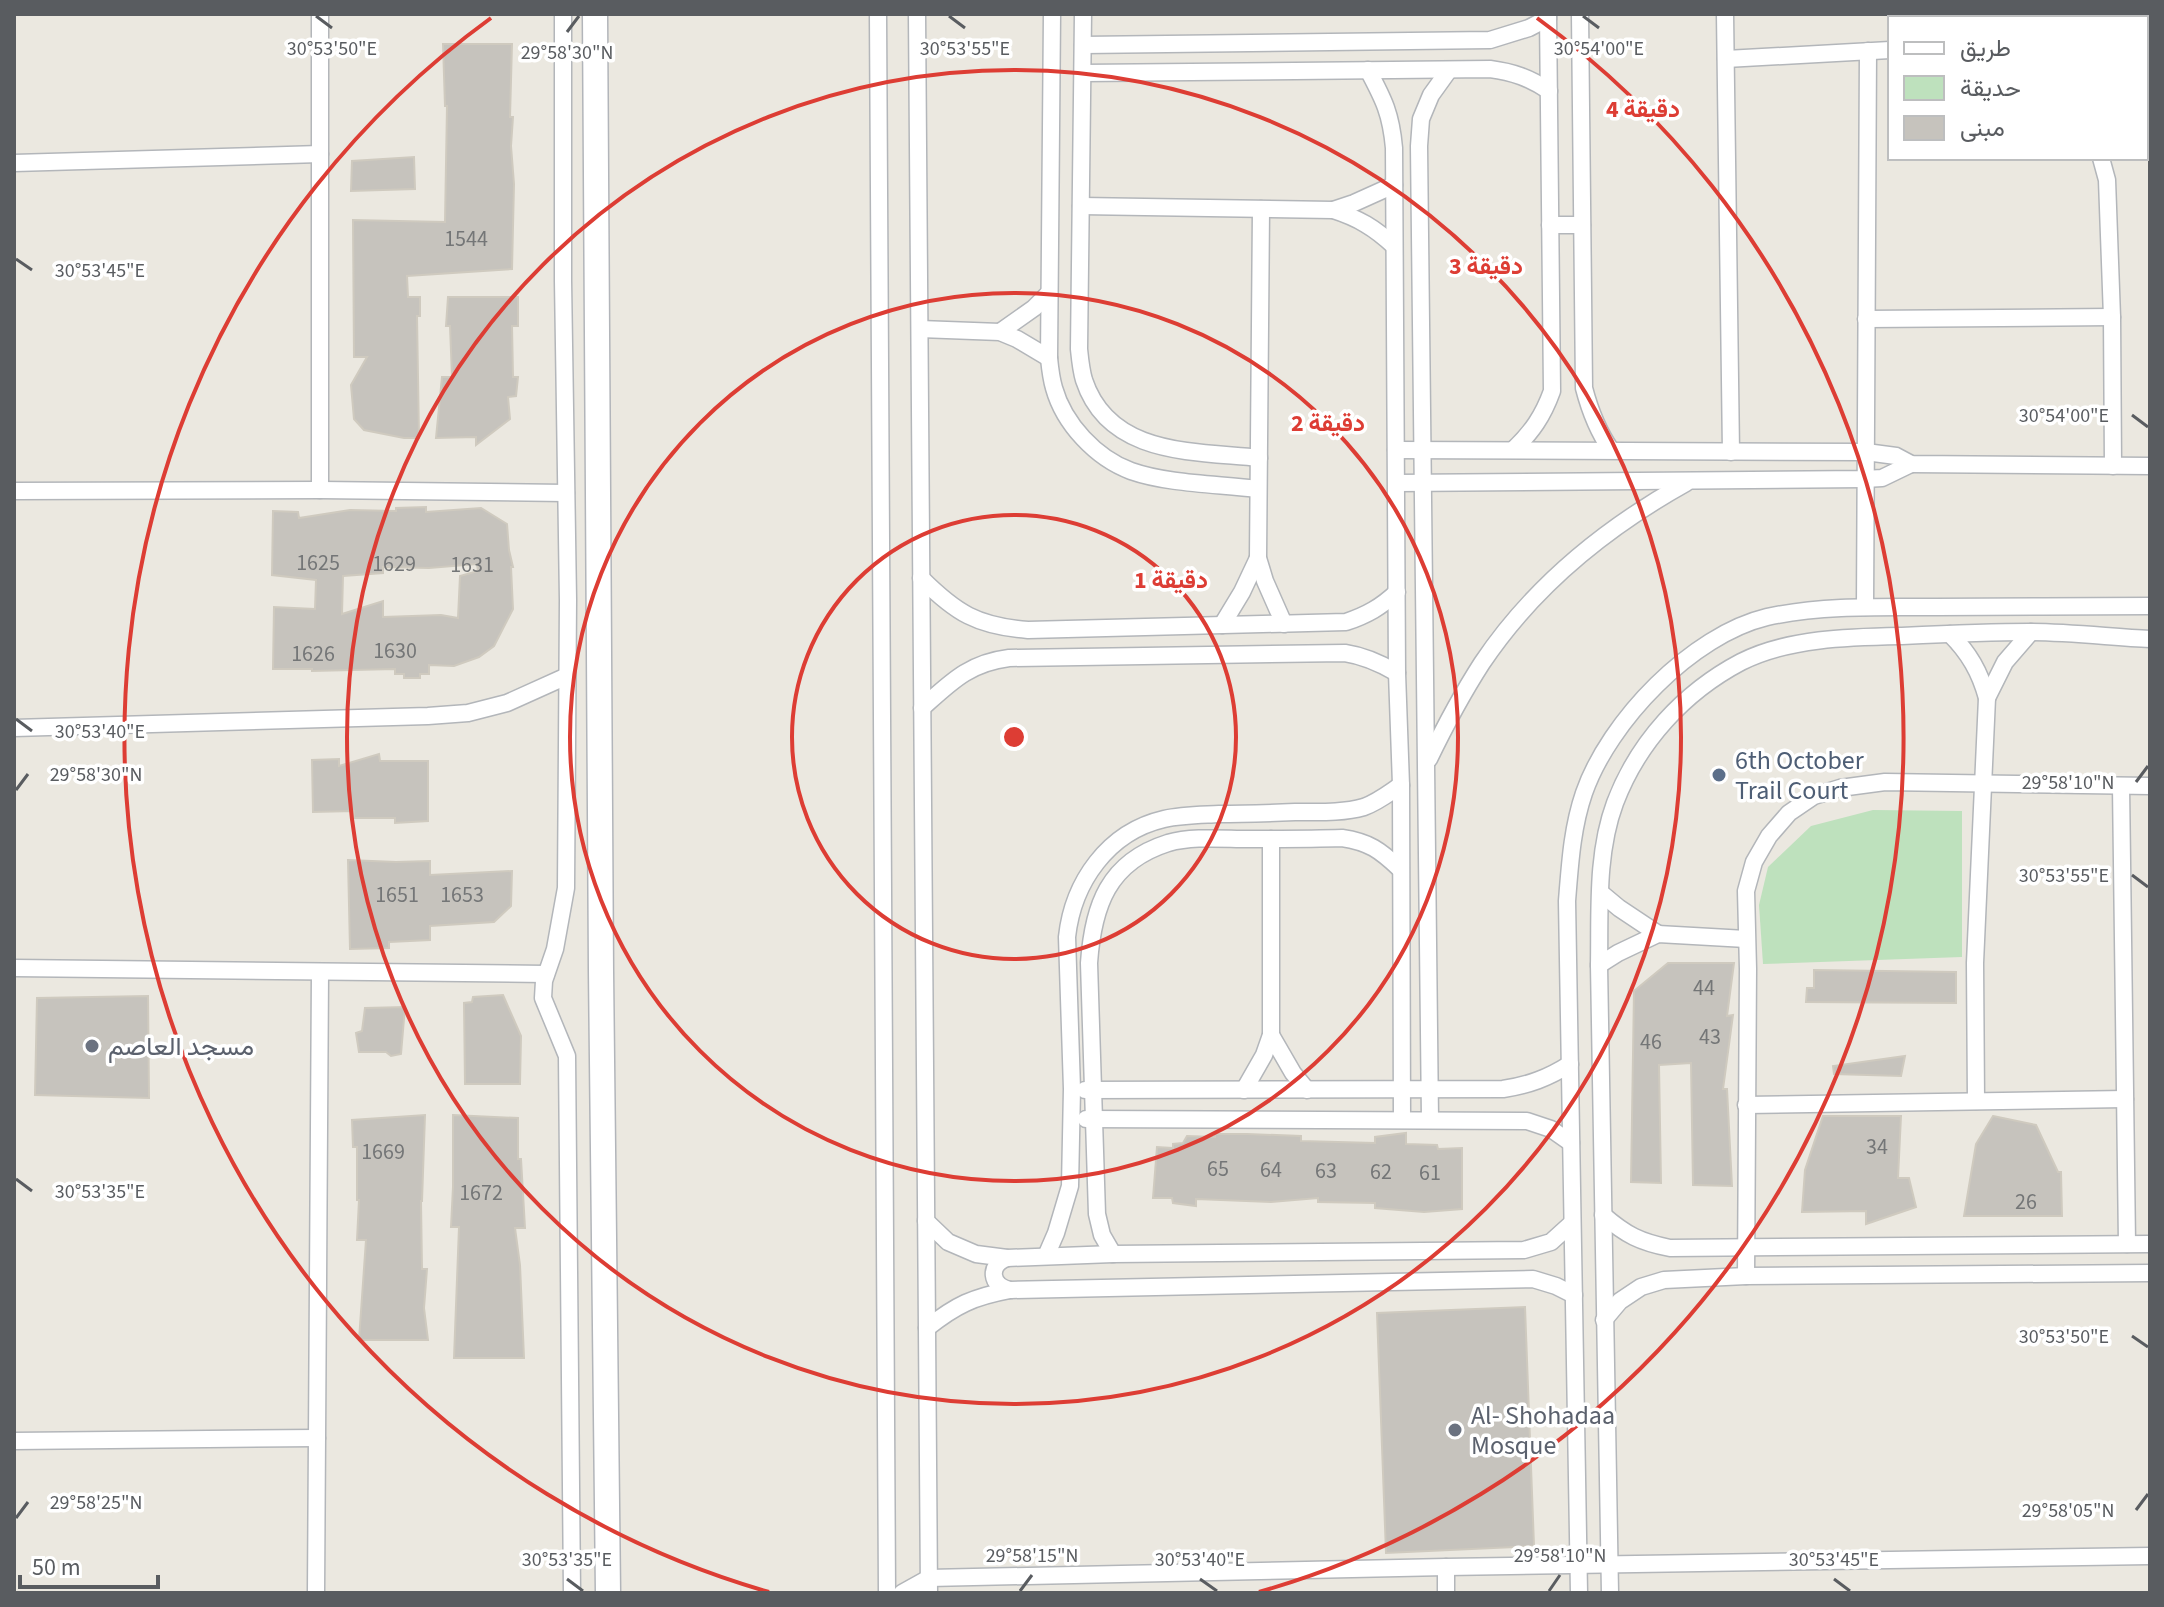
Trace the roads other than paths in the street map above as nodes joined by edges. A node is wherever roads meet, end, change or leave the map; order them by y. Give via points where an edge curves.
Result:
1 (320, 14) edge
2 (563, 14) edge
3 (595, 14) edge
4 (878, 14) edge
5 (917, 14) edge
6 (1052, 14) edge
7 (1083, 14) edge
8 (1580, 14) edge
9 (1725, 14) edge
10 (1548, 16) edge
11 (1490, 40) junction
12 (1083, 45) junction
13 (1888, 50) edge
14 (1868, 51) junction
15 (1726, 59) junction
16 (1490, 69) junction
17 (1368, 70) junction
18 (1449, 70) junction
19 (1083, 73) junction
20 (1549, 91) junction
21 (320, 154) junction
22 (2102, 160) edge
23 (14, 163) edge
24 (1394, 185) junction
25 (1081, 206) junction
26 (1261, 209) junction
27 (1333, 210) junction
28 (1550, 225) junction
29 (1582, 225) junction
30 (1394, 246) junction
31 (1049, 293) junction
32 (2112, 317) junction
33 (1866, 319) junction
34 (920, 329) junction
35 (1000, 332) junction
36 (1049, 358) junction
37 (1396, 450) junction
38 (1423, 450) junction
39 (1513, 450) junction
40 (1611, 450) junction
41 (1731, 452) junction
42 (1866, 452) junction
43 (1259, 458) junction
44 (1911, 464) junction
45 (2113, 466) junction
46 (2150, 466) edge
47 (1865, 479) junction
48 (1689, 481) junction
49 (1397, 483) junction
50 (1423, 483) junction
51 (1258, 489) junction
52 (320, 490) junction
53 (14, 491) edge
54 (566, 493) junction
55 (1258, 558) junction
56 (921, 578) junction
57 (1397, 592) junction
58 (2150, 606) edge
59 (1865, 607) junction
60 (1325, 623) junction
61 (1284, 624) junction
62 (1222, 625) junction
63 (2031, 632) junction
64 (1950, 634) junction
65 (2150, 639) edge
66 (1327, 653) junction
67 (1397, 673) junction
68 (567, 676) junction
69 (1987, 698) junction
70 (922, 708) junction
71 (14, 728) edge
72 (1426, 764) junction
73 (1983, 784) junction
74 (1401, 785) junction
75 (2121, 786) junction
76 (2150, 786) edge
77 (1343, 811) junction
78 (1342, 838) junction
79 (1271, 839) junction
80 (1400, 869) junction
81 (1601, 893) junction
82 (1658, 934) junction
83 (1746, 939) junction
84 (1599, 965) junction
85 (14, 968) edge
86 (320, 972) junction
87 (546, 974) junction
88 (1271, 1035) junction
89 (1570, 1064) junction
90 (1072, 1089) junction
91 (1093, 1090) junction
92 (1244, 1090) junction
93 (1307, 1090) junction
94 (1403, 1090) junction
95 (1429, 1090) junction
96 (2125, 1099) junction
97 (1976, 1101) junction
98 (1746, 1105) junction
99 (1072, 1119) junction
100 (1094, 1119) junction
101 (1402, 1119) junction
102 (1430, 1120) junction
103 (1571, 1143) junction
104 (1603, 1215) junction
105 (926, 1221) junction
106 (1572, 1223) junction
107 (2127, 1244) junction
108 (2150, 1244) edge
109 (1746, 1248) junction
110 (1500, 1251) junction
111 (1113, 1254) junction
112 (1046, 1256) junction
113 (1007, 1258) junction
114 (2150, 1273) edge
115 (1746, 1276) junction
116 (1502, 1281) junction
117 (1010, 1290) junction
118 (1574, 1295) junction
119 (1604, 1320) junction
120 (927, 1328) junction
121 (317, 1438) junction
122 (14, 1441) edge
123 (2150, 1556) edge
124 (1578, 1566) junction
125 (1610, 1566) junction
126 (1446, 1567) junction
127 (929, 1586) edge
128 (316, 1593) edge
129 (572, 1593) edge
130 (608, 1593) edge
131 (887, 1593) edge
132 (902, 1593) edge
133 (1446, 1593) edge
134 (1579, 1593) edge
135 (1610, 1593) edge

1 - 21 street
2 - 54 street
3 - 130 street
4 - 131 street
5 - 34 street
6 - 31 street
7 - 12 street
8 - 29 street
9 - 15 street
10 - 11 street via 1520,32
10 - 20 street
11 - 12 street
11 - 16 street
12 - 19 street
13 - 14 street
14 - 15 street
14 - 33 street
15 - 41 street
16 - 18 street
16 - 20 street via 1532,79
17 - 18 street
17 - 19 street
17 - 24 street via 1392,122
18 - 38 street via 1421,119 1419,146
19 - 25 street
20 - 28 street
21 - 23 street
21 - 52 street
22 - 32 street via 2107,180
24 - 27 street
24 - 30 street
25 - 26 street
25 - 43 street via 1079,349 1083,379 1096,406 1117,428 1143,443
26 - 27 street
26 - 43 street
27 - 30 street via 1377,230
28 - 29 street
28 - 39 street via 1552,391 1531,434
29 - 40 street via 1584,388 1598,431
30 - 37 street
31 - 35 street
31 - 36 street
32 - 33 street
32 - 45 street
33 - 42 street
34 - 35 street
34 - 56 street
35 - 36 street
36 - 51 street via 1054,390 1071,424 1097,452 1130,471
37 - 38 street
37 - 49 street
38 - 39 street
38 - 50 street
39 - 40 street
40 - 41 street
41 - 42 street
42 - 44 street
42 - 47 street
43 - 51 street
44 - 45 street
44 - 47 street via 1882,478
45 - 46 street
47 - 48 street
47 - 59 street
48 - 50 street
48 - 72 street via 1606,533 1520,614 1452,711
49 - 50 street
49 - 57 street
50 - 72 street
51 - 55 street
52 - 53 street
52 - 54 street
54 - 68 street
55 - 61 street
55 - 62 street
56 - 62 street via 964,614 1006,628
56 - 70 street
57 - 60 street via 1365,616
57 - 67 street
58 - 59 street
59 - 89 street via 1802,611 1722,634 1643,698 1610,741 1585,792 1571,847
60 - 61 street
60 - 66 street
61 - 62 street
63 - 64 street
63 - 65 street
63 - 69 street via 2005,662
64 - 69 street via 1974,663
64 - 81 street via 1804,643 1743,661 1701,686 1665,720 1630,770 1614,804
66 - 67 street via 1364,656
66 - 70 street via 991,660 959,675
67 - 74 street
68 - 71 street via 507,703 468,713
68 - 87 street via 566,888
69 - 73 street
70 - 105 street
72 - 95 street
73 - 75 street
73 - 83 street via 1885,782 1814,796 1789,813 1754,862 1746,891
73 - 97 street via 1975,963
74 - 77 street via 1370,805
74 - 80 street
75 - 76 street
75 - 96 street
77 - 78 street via 1354,825
77 - 90 street via 1164,819 1131,831 1108,847 1088,873 1069,920
78 - 79 street
78 - 80 street via 1374,846
79 - 88 street
79 - 91 street via 1169,843 1141,855 1118,874 1101,899 1091,929
80 - 94 street
81 - 82 street
81 - 84 street
82 - 83 street
82 - 84 street
83 - 98 street
84 - 104 street
85 - 86 street
86 - 87 street
86 - 121 street
87 - 129 street via 543,998 567,1056
88 - 92 street
88 - 93 street
89 - 95 street via 1527,1086
89 - 103 street
90 - 91 street
90 - 99 street
91 - 92 street
91 - 100 street
92 - 93 street
93 - 94 street
94 - 95 street
94 - 101 street
95 - 102 street
96 - 97 street
96 - 107 street
97 - 98 street
98 - 109 street
99 - 100 street
99 - 112 street via 1070,1186
100 - 101 street
100 - 111 street via 1097,1214
101 - 102 street
102 - 103 street via 1527,1121
103 - 106 street
104 - 109 street via 1645,1243
104 - 119 street
105 - 113 street via 948,1242 976,1254
105 - 120 street
106 - 110 street via 1538,1248
106 - 118 street
107 - 108 street
107 - 109 street
109 - 115 street
110 - 111 street
110 - 116 street via 1515,1266
111 - 112 street
112 - 113 street
113 - 117 street via 994,1267 993,1275 996,1283
114 - 115 street
115 - 119 street via 1664,1280 1641,1287
116 - 117 street
116 - 118 street via 1533,1279
117 - 120 street via 979,1296
118 - 124 street
119 - 125 street
120 - 127 street
121 - 122 street
121 - 128 street
123 - 125 street
124 - 125 street
124 - 126 street
124 - 134 street
125 - 135 street
126 - 127 street
126 - 133 street
127 - 132 street

